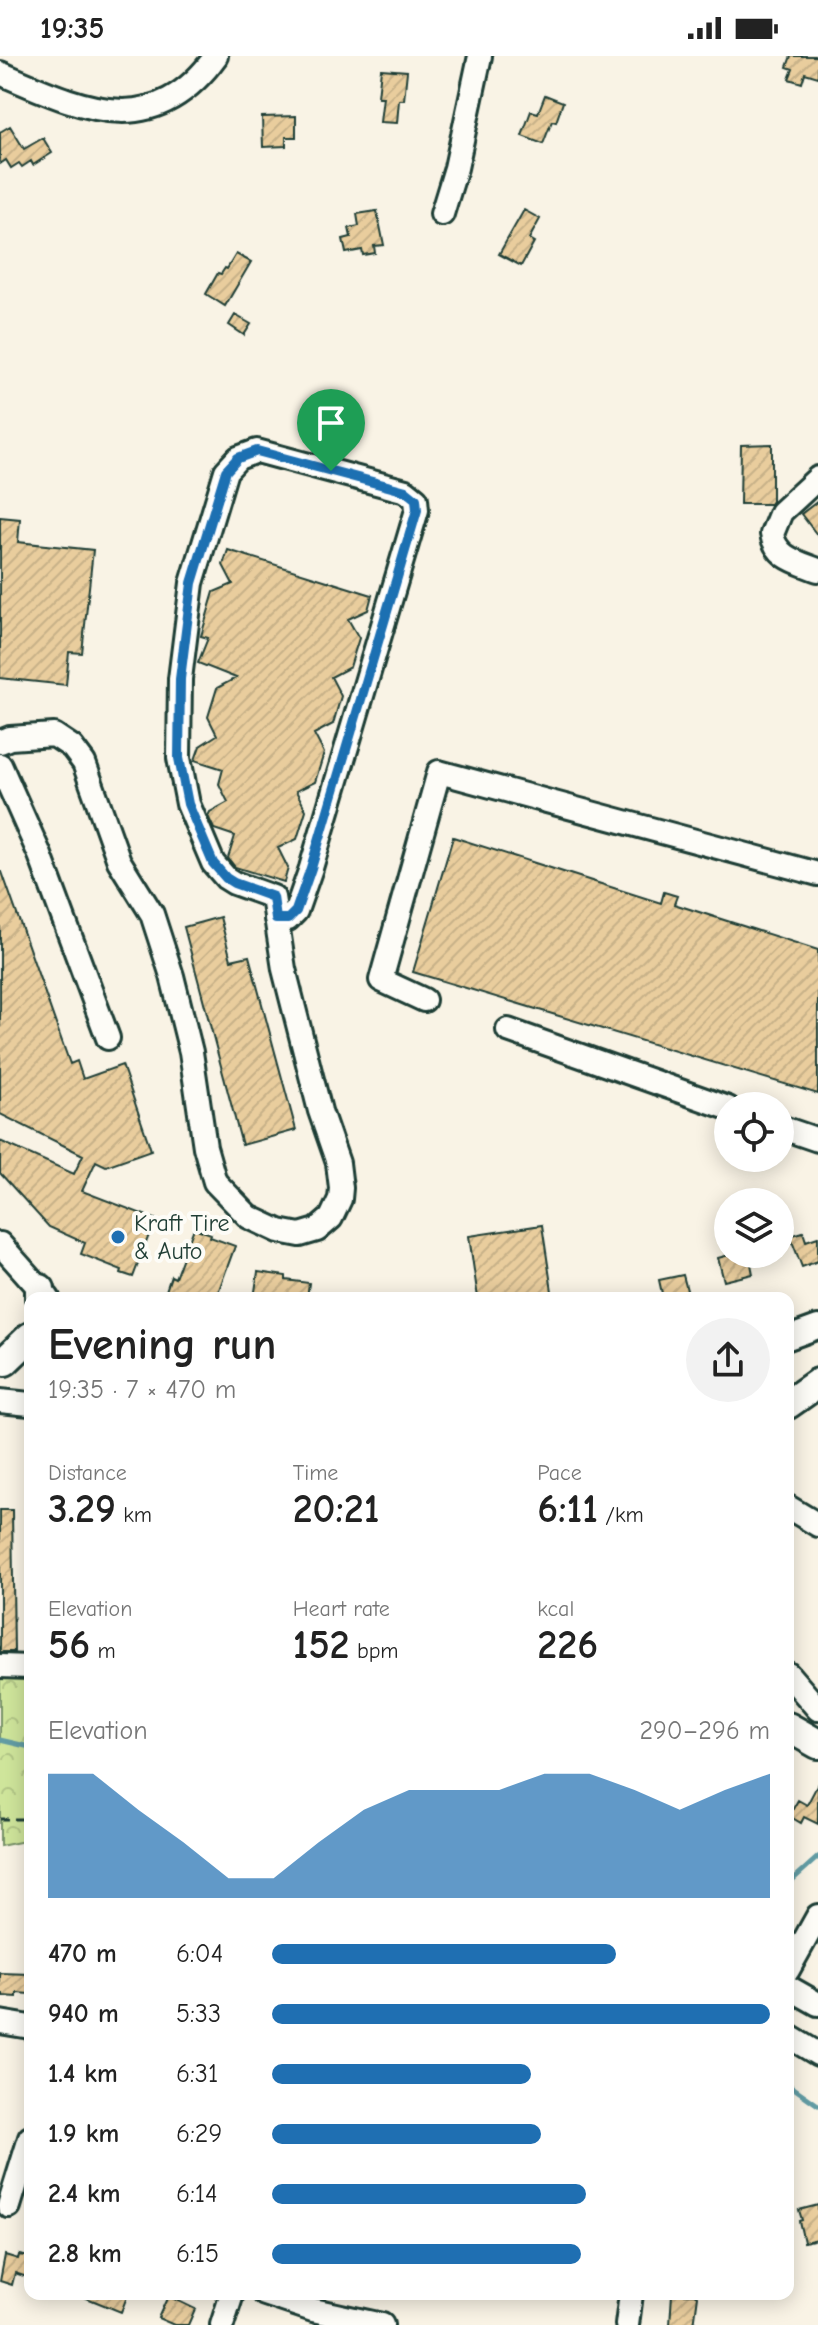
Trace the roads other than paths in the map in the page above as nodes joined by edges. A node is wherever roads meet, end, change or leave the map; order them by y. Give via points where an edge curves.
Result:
1 (216, 56) edge
2 (480, 56) edge
3 (0, 73) edge
4 (442, 214) dead end
5 (818, 478) edge
6 (818, 570) edge
7 (0, 742) edge
8 (0, 765) edge
9 (818, 874) edge
10 (276, 919) junction
11 (424, 1000) dead end
12 (508, 1030) dead end
13 (108, 1038) dead end
14 (714, 1103) edge
15 (794, 1132) edge
16 (818, 1140) edge
17 (0, 1244) edge
18 (40, 1292) edge
19 (818, 1327) edge
20 (794, 1336) edge
21 (24, 1345) edge
22 (12, 1362) edge
23 (818, 1383) edge
24 (794, 1400) edge
25 (0, 1401) edge
26 (24, 1403) edge
27 (794, 1511) edge
28 (818, 1525) edge
29 (0, 1666) edge
30 (24, 1667) edge
31 (794, 1689) edge
32 (809, 1726) edge
33 (818, 1916) edge
34 (811, 1945) edge
35 (794, 1963) edge
36 (794, 1990) edge
37 (818, 2004) edge
38 (0, 2022) edge
39 (24, 2026) edge
40 (794, 2040) edge
41 (818, 2054) edge
42 (24, 2162) edge
43 (13, 2207) edge
44 (230, 2300) edge
45 (283, 2300) edge
46 (630, 2300) edge
47 (222, 2325) edge
48 (382, 2325) edge
49 (627, 2325) edge

1 - 3 street via 178,95 132,111 72,103
2 - 4 street
5 - 6 street via 781,512 772,534 784,556
7 - 10 street via 54,735 84,763 119,861 152,914 172,976 215,1182 249,1217 300,1235 331,1218 341,1188
8 - 13 street via 40,855
9 - 11 street via 439,772 381,980
10 - 10 street via 273,897 234,883 213,863 188,804 179,758 180,679 192,583 226,471 238,458 257,451 406,491 416,499 417,510 308,880 296,911 288,919
12 - 14 street
15 - 16 street
17 - 18 street
19 - 20 street
21 - 22 main road
23 - 24 main road
25 - 26 street
27 - 28 street
29 - 30 street
31 - 32 street
33 - 34 street
34 - 35 street
36 - 37 street
38 - 39 street
40 - 41 street
42 - 43 street
44 - 47 street
45 - 48 street
46 - 49 street

